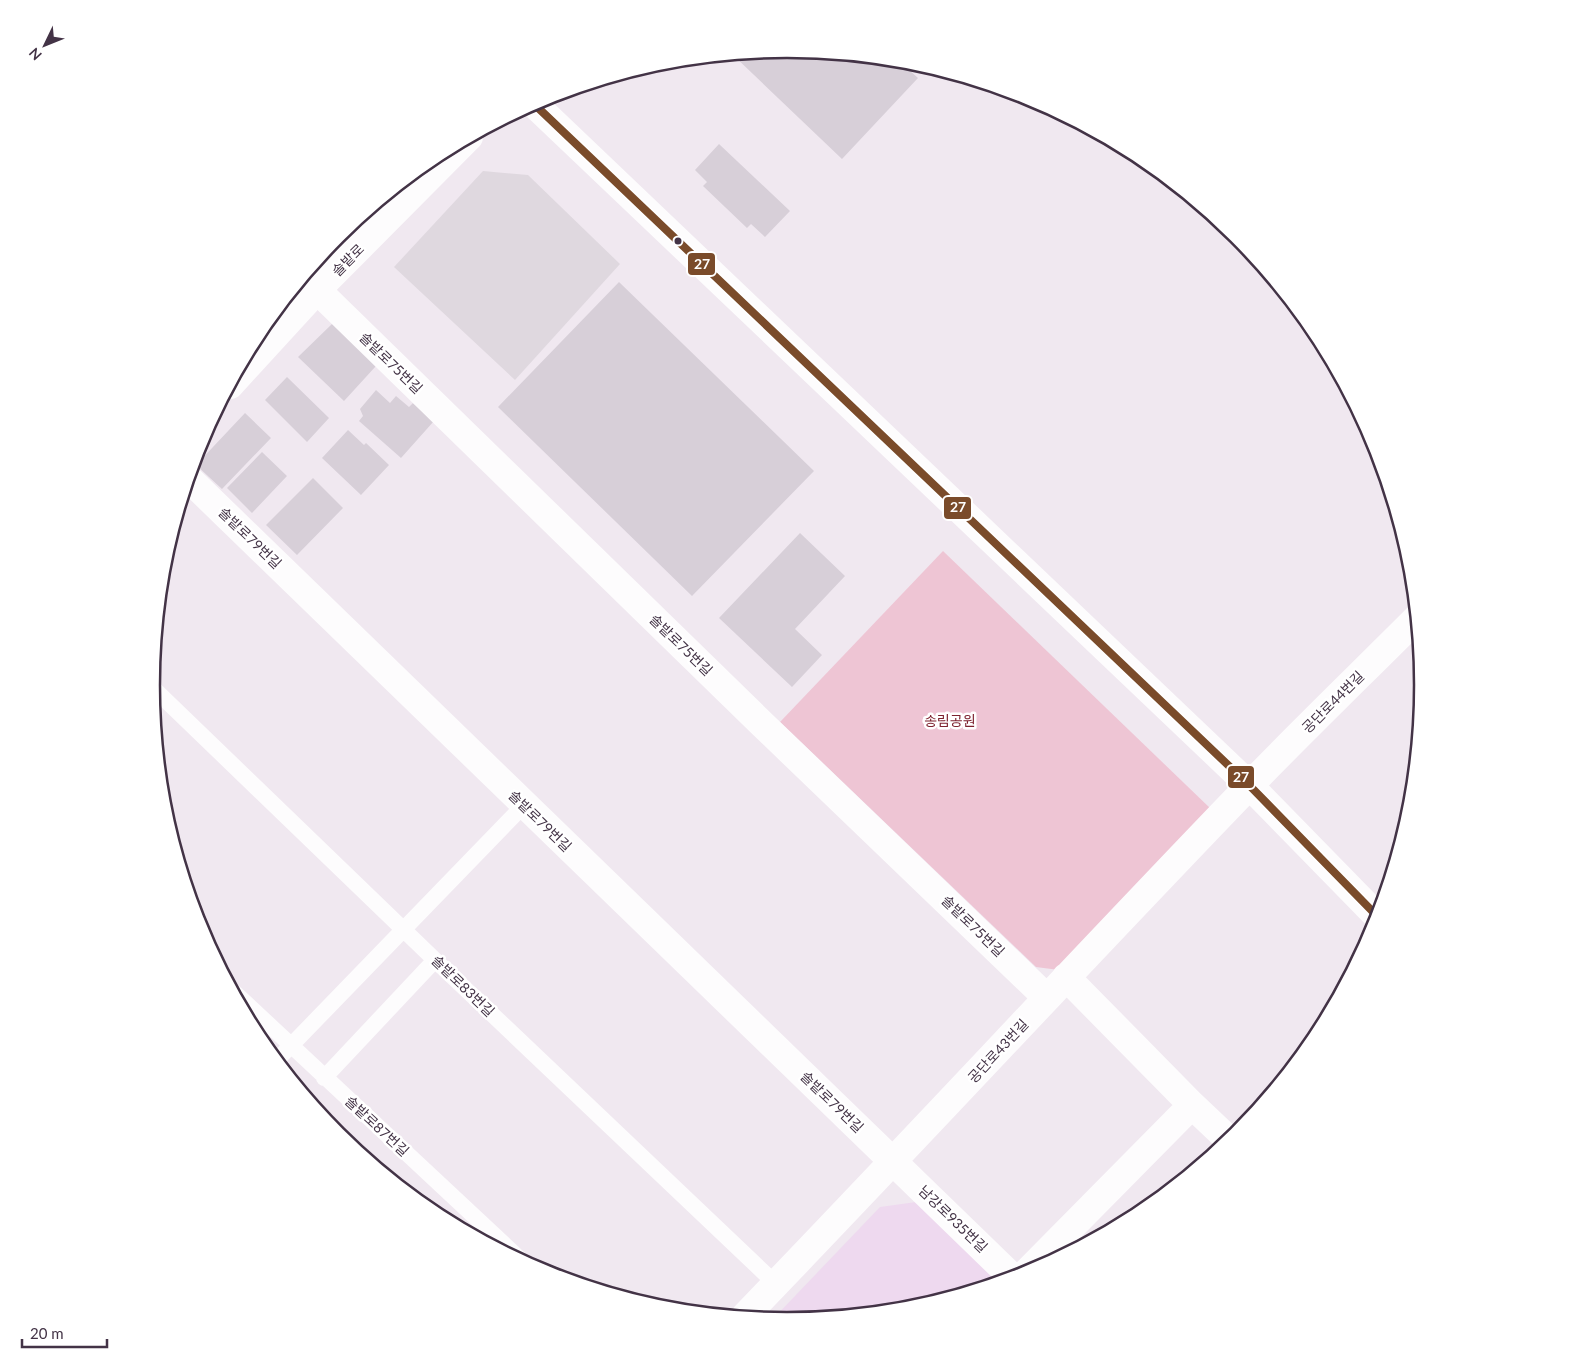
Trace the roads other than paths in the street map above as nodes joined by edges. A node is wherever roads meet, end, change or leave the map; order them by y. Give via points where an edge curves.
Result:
1 (539, 109) edge
2 (449, 157) edge
3 (317, 290) junction
4 (247, 367) edge
5 (193, 483) edge
6 (1411, 624) edge
7 (160, 694) edge
8 (1250, 785) junction
9 (524, 805) junction
10 (1371, 910) edge
11 (403, 930) junction
12 (435, 960) junction
13 (1066, 977) junction
14 (1048, 998) junction
15 (249, 1007) edge
16 (291, 1046) junction
17 (282, 1055) edge
18 (324, 1078) junction
19 (1192, 1105) junction
20 (1223, 1134) edge
21 (894, 1161) junction
22 (503, 1243) edge
23 (1041, 1257) edge
24 (1006, 1272) edge
25 (776, 1284) junction
26 (751, 1310) edge

1 - 8 street
2 - 3 street, 솔밭로
3 - 4 street, 솔밭로
3 - 14 street, 솔밭로75번길
5 - 9 street, 솔밭로79번길
6 - 8 street, 공단로44번길
7 - 11 lane, 솔밭로83번길
8 - 10 street
8 - 13 street, 공단로43번길
9 - 11 lane
9 - 21 street, 솔밭로79번길
11 - 12 lane, 솔밭로83번길
11 - 16 lane
12 - 18 lane
12 - 25 lane, 솔밭로83번길
13 - 14 street, 공단로43번길
13 - 19 street
14 - 21 street, 공단로43번길
15 - 16 lane, 솔밭로87번길
16 - 17 lane
16 - 18 lane, 솔밭로87번길
18 - 22 lane, 솔밭로87번길
19 - 20 street
19 - 23 street
21 - 24 street, 남강로935번길
21 - 25 street, 공단로43번길
25 - 26 street, 공단로43번길

